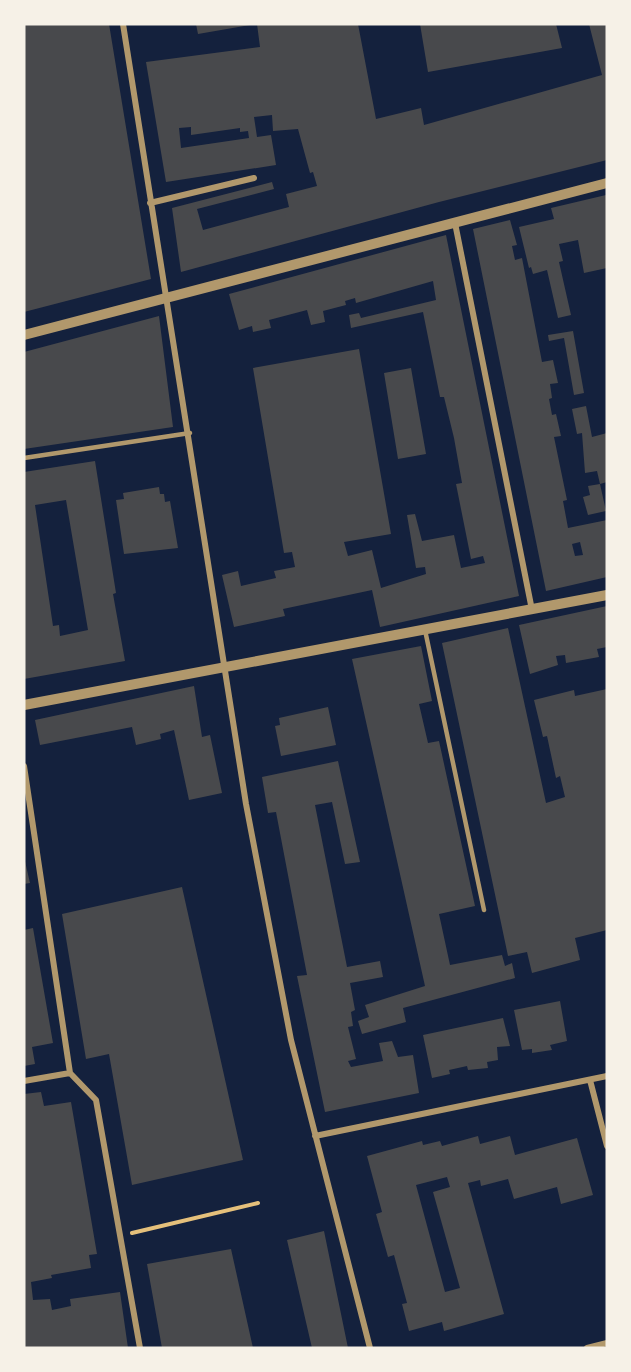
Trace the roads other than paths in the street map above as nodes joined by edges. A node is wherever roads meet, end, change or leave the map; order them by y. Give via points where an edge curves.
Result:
1 (123, 24) edge
2 (254, 177) dead end
3 (607, 183) edge
4 (150, 203) junction
5 (455, 223) junction
6 (166, 298) junction
7 (24, 335) edge
8 (190, 433) junction
9 (24, 458) edge
10 (607, 595) edge
11 (532, 610) junction
12 (425, 630) junction
13 (225, 668) junction
14 (24, 705) edge
15 (24, 766) edge
16 (484, 910) dead end
17 (70, 1073) junction
18 (607, 1076) edge
19 (590, 1080) junction
20 (24, 1081) edge
21 (315, 1136) junction
22 (607, 1146) edge
23 (607, 1343) edge
24 (140, 1348) edge
25 (370, 1348) edge
26 (587, 1348) edge

1 - 4 street
2 - 4 street
3 - 5 street
4 - 6 street
5 - 6 street
5 - 11 street
6 - 7 street
6 - 8 street
8 - 9 lane
8 - 13 street
10 - 11 street
11 - 12 street
12 - 13 street
12 - 16 lane
13 - 14 street
13 - 21 street via 246,804 291,1040
15 - 17 street
17 - 20 street
17 - 24 street via 96,1100
18 - 19 street
19 - 21 street
19 - 22 street
21 - 25 street
23 - 26 street

